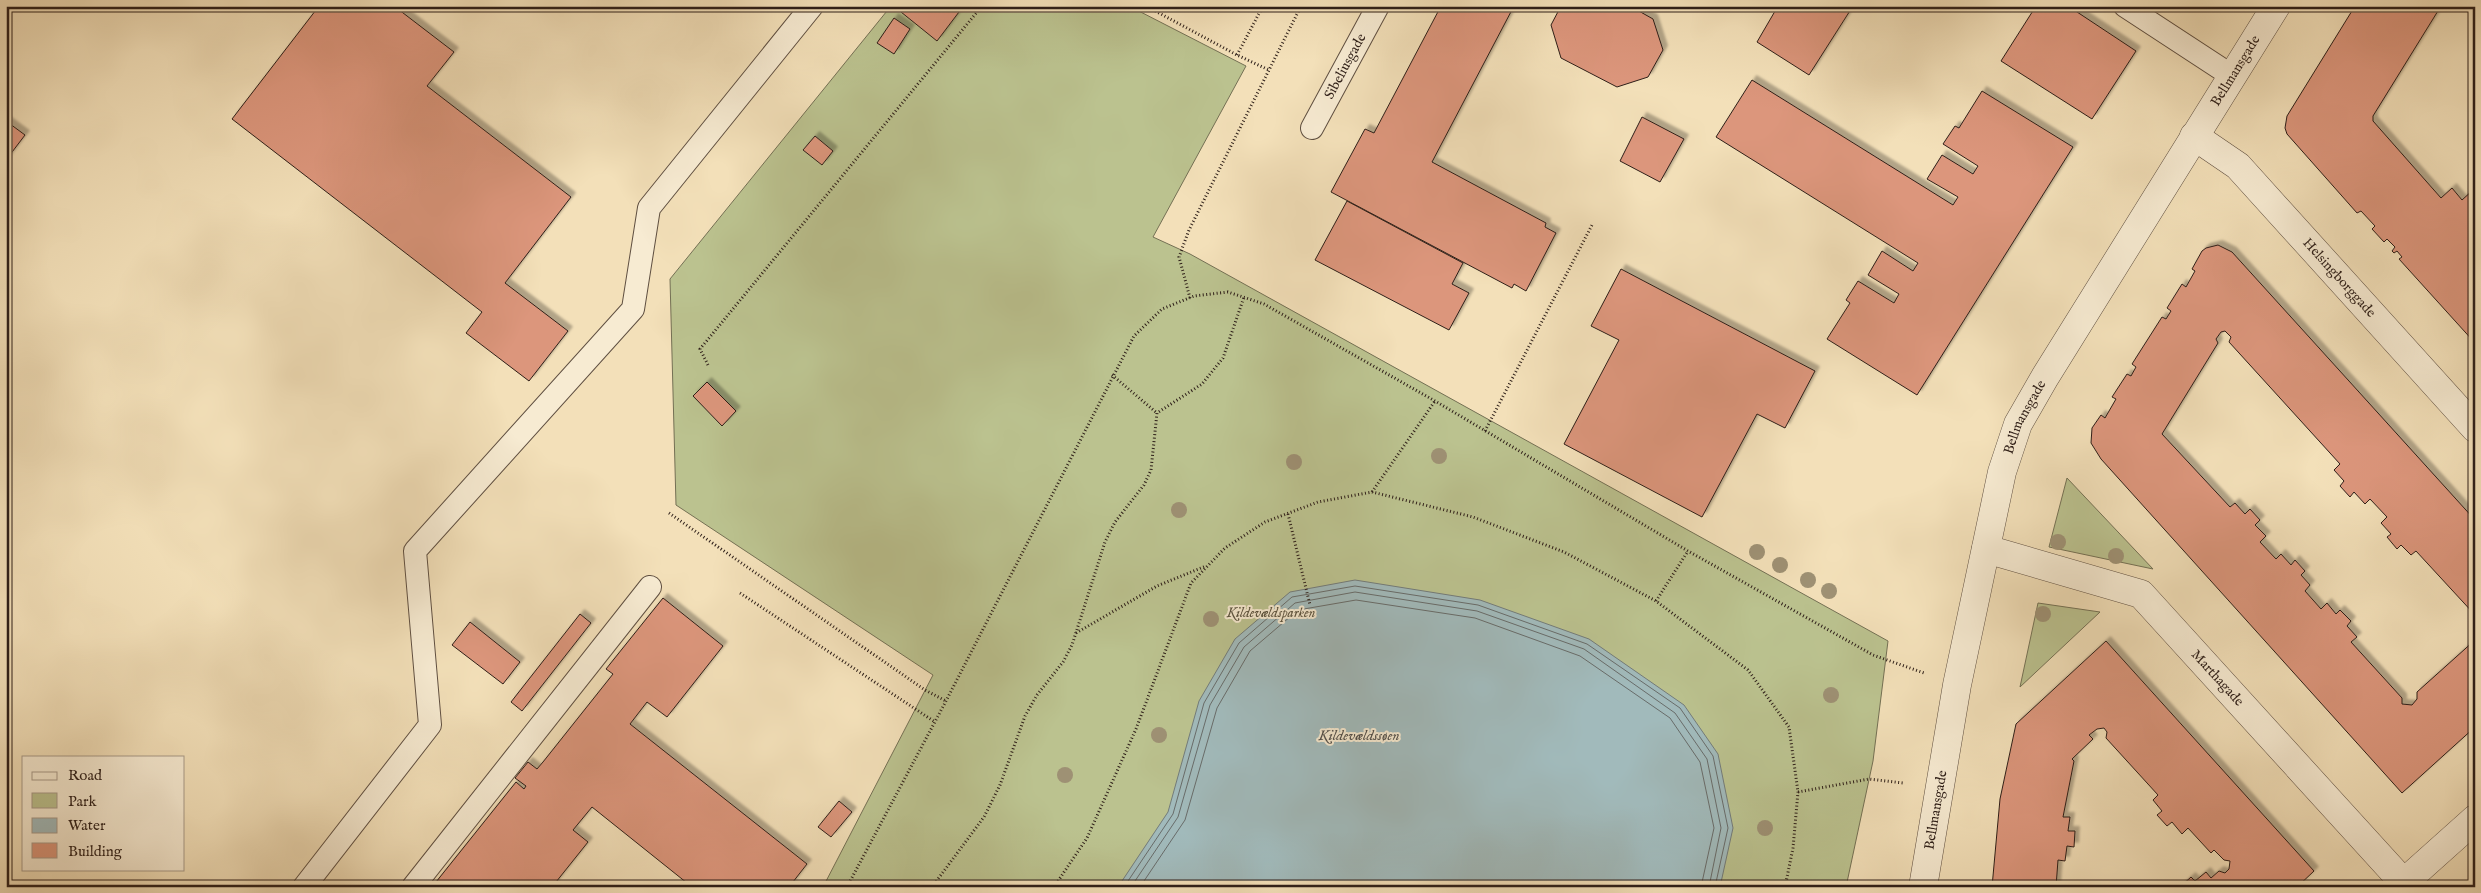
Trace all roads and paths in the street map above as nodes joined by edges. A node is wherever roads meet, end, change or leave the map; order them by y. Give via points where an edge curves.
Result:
1 (812, 6) edge
2 (982, 6) edge
3 (1146, 6) edge
4 (1263, 6) edge
5 (1301, 6) edge
6 (1378, 6) edge
7 (2125, 6) edge
8 (2276, 6) edge
9 (1237, 55) junction
10 (1269, 70) junction
11 (2232, 76) junction
12 (1312, 128) dead end
13 (2194, 136) junction
14 (1592, 225) dead end
15 (1190, 298) junction
16 (1244, 298) junction
17 (708, 365) dead end
18 (1112, 375) junction
19 (1435, 401) junction
20 (1157, 413) junction
21 (2475, 428) edge
22 (1485, 431) junction
23 (1372, 492) junction
24 (669, 512) dead end
25 (1288, 514) junction
26 (1986, 549) junction
27 (1688, 551) junction
28 (1209, 565) junction
29 (650, 587) dead end
30 (740, 593) dead end
31 (1656, 601) junction
32 (1310, 605) dead end
33 (1076, 633) junction
34 (1957, 685) junction
35 (946, 701) junction
36 (935, 722) junction
37 (1939, 787) junction
38 (1798, 792) junction
39 (2475, 819) edge
40 (2402, 885) edge
41 (304, 887) edge
42 (412, 887) edge
43 (847, 887) edge
44 (932, 887) edge
45 (1054, 887) edge
46 (1785, 887) edge
47 (1923, 887) edge

1 - 41 lane via 649,208 633,309 415,551 430,725
2 - 17 path via 700,349
3 - 9 path
4 - 9 path
5 - 10 path
6 - 12 lane, Sibeliusgade
7 - 11 lane
8 - 11 street, Bellmansgade
9 - 10 path
10 - 15 path via 1189,230 1179,257
11 - 13 street, Bellmansgade
13 - 21 street, Helsingborggade via 2238,166
13 - 26 street, Bellmansgade via 2018,424 2002,472
14 - 22 path
15 - 16 path via 1228,292
15 - 18 path via 1162,309 1134,336
16 - 19 path via 1264,304
16 - 20 path via 1223,358 1202,384
18 - 20 path
18 - 35 path
19 - 22 path
19 - 23 path
20 - 33 path via 1151,470 1105,542
22 - 27 path
23 - 25 path via 1318,502
23 - 31 path via 1473,518 1564,552
24 - 35 path
25 - 28 path via 1265,522 1225,548
25 - 32 path
26 - 34 street, Bellmansgade
26 - 40 street, Marthagade via 2141,594
27 - 31 path
27 - 34 path via 1873,655
28 - 33 path via 1157,586
28 - 45 path via 1191,583 1136,729 1087,838
29 - 42 lane
30 - 36 path
31 - 38 path via 1748,670 1789,727
33 - 44 path via 1063,662 1025,716 1000,785 984,817
34 - 37 street, Bellmansgade
35 - 36 path
36 - 43 path
37 - 38 path via 1869,779
37 - 47 street, Bellmansgade
38 - 46 path via 1794,848
39 - 40 street

